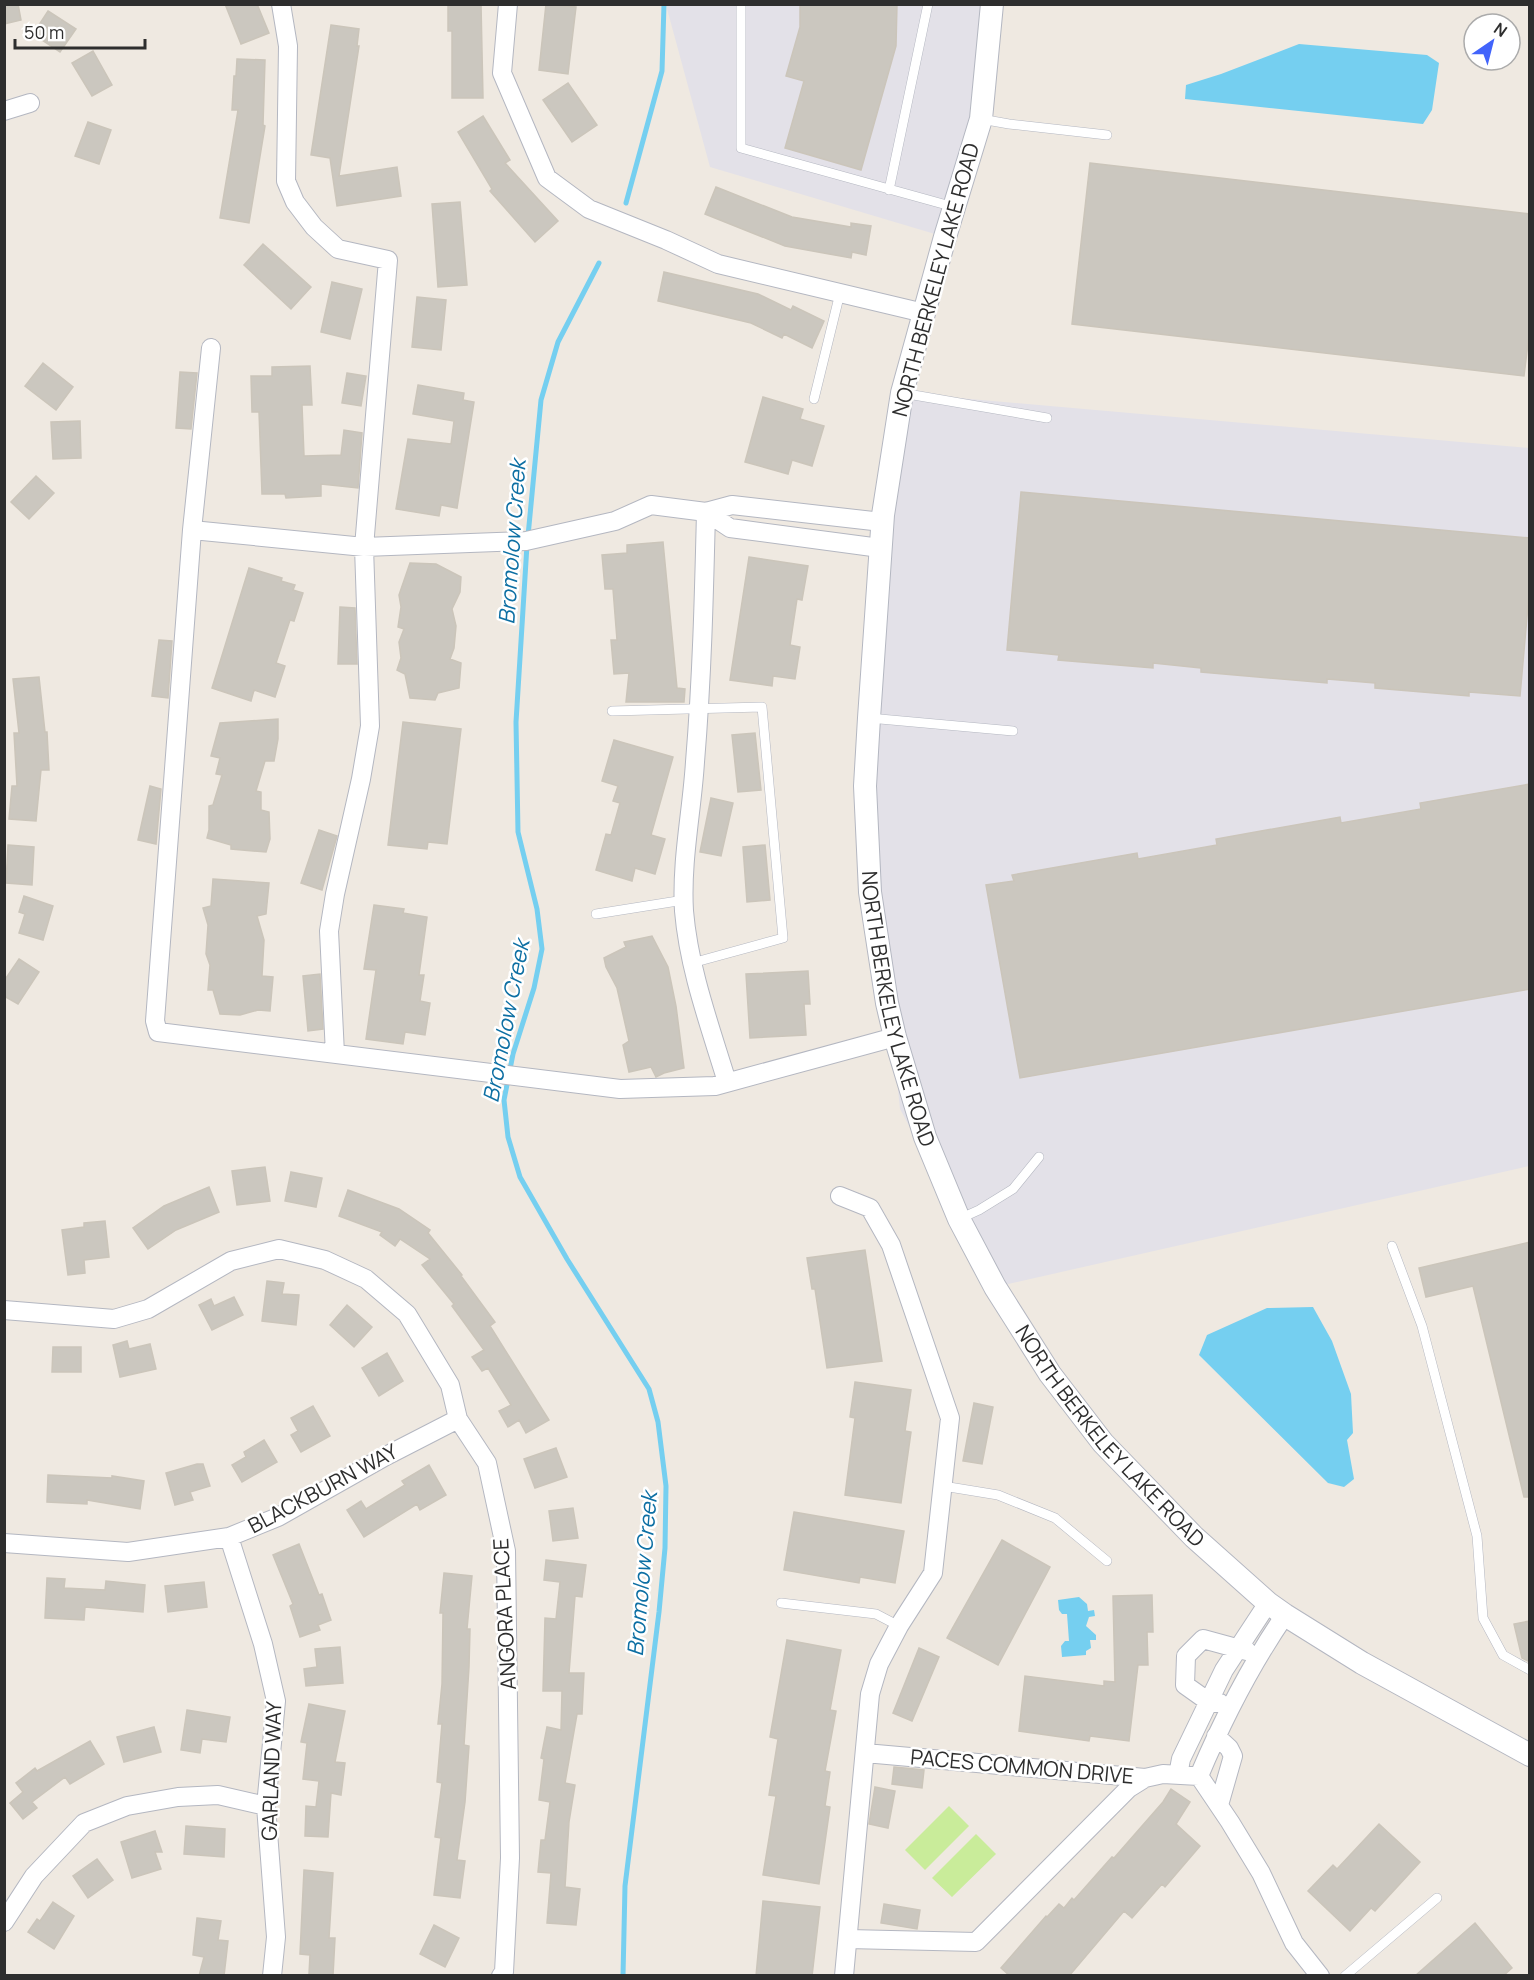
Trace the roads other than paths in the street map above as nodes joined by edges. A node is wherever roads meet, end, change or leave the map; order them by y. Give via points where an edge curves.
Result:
1 (281, 4) edge
2 (508, 4) edge
3 (741, 4) edge
4 (928, 4) edge
5 (992, 4) edge
6 (30, 103) dead end
7 (4, 111) edge
8 (981, 119) junction
9 (1107, 135) dead end
10 (890, 190) junction
11 (954, 207) junction
12 (840, 293) junction
13 (924, 313) junction
14 (211, 348) dead end
15 (902, 393) junction
16 (814, 399) dead end
17 (1047, 418) dead end
18 (757, 508) junction
19 (706, 512) junction
20 (796, 512) junction
21 (882, 522) junction
22 (192, 530) junction
23 (754, 532) junction
24 (793, 538) junction
25 (364, 546) junction
26 (880, 548) junction
27 (699, 710) junction
28 (612, 711) dead end
29 (869, 718) junction
30 (1013, 731) dead end
31 (684, 900) junction
32 (596, 914) dead end
33 (692, 963) junction
34 (895, 1036) junction
35 (335, 1054) junction
36 (727, 1082) junction
37 (1039, 1157) dead end
38 (840, 1196) dead end
39 (959, 1219) junction
40 (1392, 1246) dead end
41 (4, 1310) edge
42 (458, 1419) junction
43 (944, 1486) junction
44 (229, 1537) junction
45 (4, 1543) edge
46 (1107, 1561) dead end
47 (781, 1602) dead end
48 (1277, 1609) junction
49 (899, 1626) junction
50 (1238, 1647) junction
51 (1257, 1655) junction
52 (1530, 1670) edge
53 (1209, 1702) junction
54 (1231, 1704) junction
55 (1216, 1736) junction
56 (865, 1753) junction
57 (1530, 1755) edge
58 (1178, 1775) junction
59 (1199, 1776) junction
60 (1145, 1778) junction
61 (1219, 1805) junction
62 (266, 1806) junction
63 (1437, 1898) dead end
64 (4, 1922) edge
65 (848, 1939) junction
66 (272, 1976) edge
67 (501, 1976) edge
68 (844, 1976) edge
69 (1320, 1976) edge
70 (1345, 1976) edge

1 - 25 street via 288,46 286,181 295,202 314,228 338,249 388,260
2 - 12 street via 502,73 547,178 589,209 718,264
3 - 10 lane via 741,147
4 - 10 lane
5 - 8 street, NORTH BERKELEY LAKE ROAD
6 - 7 street
8 - 9 lane
8 - 11 street, NORTH BERKELEY LAKE ROAD
10 - 11 lane
11 - 13 street, NORTH BERKELEY LAKE ROAD
12 - 13 street
12 - 16 lane
13 - 15 street, NORTH BERKELEY LAKE ROAD
14 - 22 street
15 - 17 lane
15 - 21 street, NORTH BERKELEY LAKE ROAD
18 - 19 street via 732,505
18 - 20 street
18 - 23 street
19 - 23 street via 730,528
19 - 25 street via 651,505 615,521 526,541
19 - 27 street
20 - 21 street
20 - 24 street
21 - 26 street, NORTH BERKELEY LAKE ROAD
22 - 25 street
22 - 35 street via 155,1021 158,1032
23 - 24 street
24 - 26 street
25 - 35 street via 370,726 329,931
26 - 29 street, NORTH BERKELEY LAKE ROAD
27 - 28 lane
27 - 31 street
27 - 33 lane via 762,707 783,938
29 - 30 lane
29 - 34 street, NORTH BERKELEY LAKE ROAD via 865,786 870,892
31 - 32 lane
31 - 33 street
33 - 36 street
34 - 36 street
34 - 39 street, NORTH BERKELEY LAKE ROAD via 925,1137
35 - 36 street via 620,1089 714,1086
37 - 39 lane via 1013,1189
38 - 43 street via 870,1208 891,1245 950,1418
39 - 48 street, NORTH BERKELEY LAKE ROAD via 995,1287 1050,1374 1103,1443 1194,1537
40 - 52 lane via 1422,1326 1477,1536 1483,1618 1503,1655
41 - 42 street, ANGORA PLACE via 114,1319 148,1309 231,1261 279,1249 325,1260 366,1279 407,1314 450,1385
42 - 44 street, BLACKBURN WAY via 278,1517
42 - 67 street, ANGORA PLACE via 487,1463 506,1551 510,1858
43 - 46 lane via 998,1495 1055,1518
43 - 49 street via 933,1573
44 - 45 street, BLACKBURN WAY via 128,1552
44 - 62 street, GARLAND WAY via 263,1644 276,1701
47 - 49 lane via 876,1614
48 - 50 street
48 - 51 street
48 - 57 street, NORTH BERKELEY LAKE ROAD via 1362,1663
49 - 56 street via 879,1664 870,1694
50 - 51 street
50 - 53 street
50 - 53 street via 1203,1639 1186,1656 1185,1686
51 - 54 street
53 - 54 street
53 - 58 street via 1181,1759
54 - 55 street
55 - 59 street
55 - 61 street via 1233,1756
56 - 60 street, PACES COMMON DRIVE
56 - 65 street
58 - 59 street, PACES COMMON DRIVE
58 - 60 street, PACES COMMON DRIVE
59 - 61 street
60 - 65 street via 1129,1788 976,1942
61 - 69 street via 1261,1873 1294,1943
62 - 64 street via 218,1795 178,1797 127,1806 84,1823 34,1876
62 - 66 street, GARLAND WAY via 276,1937
63 - 70 lane
65 - 68 street

